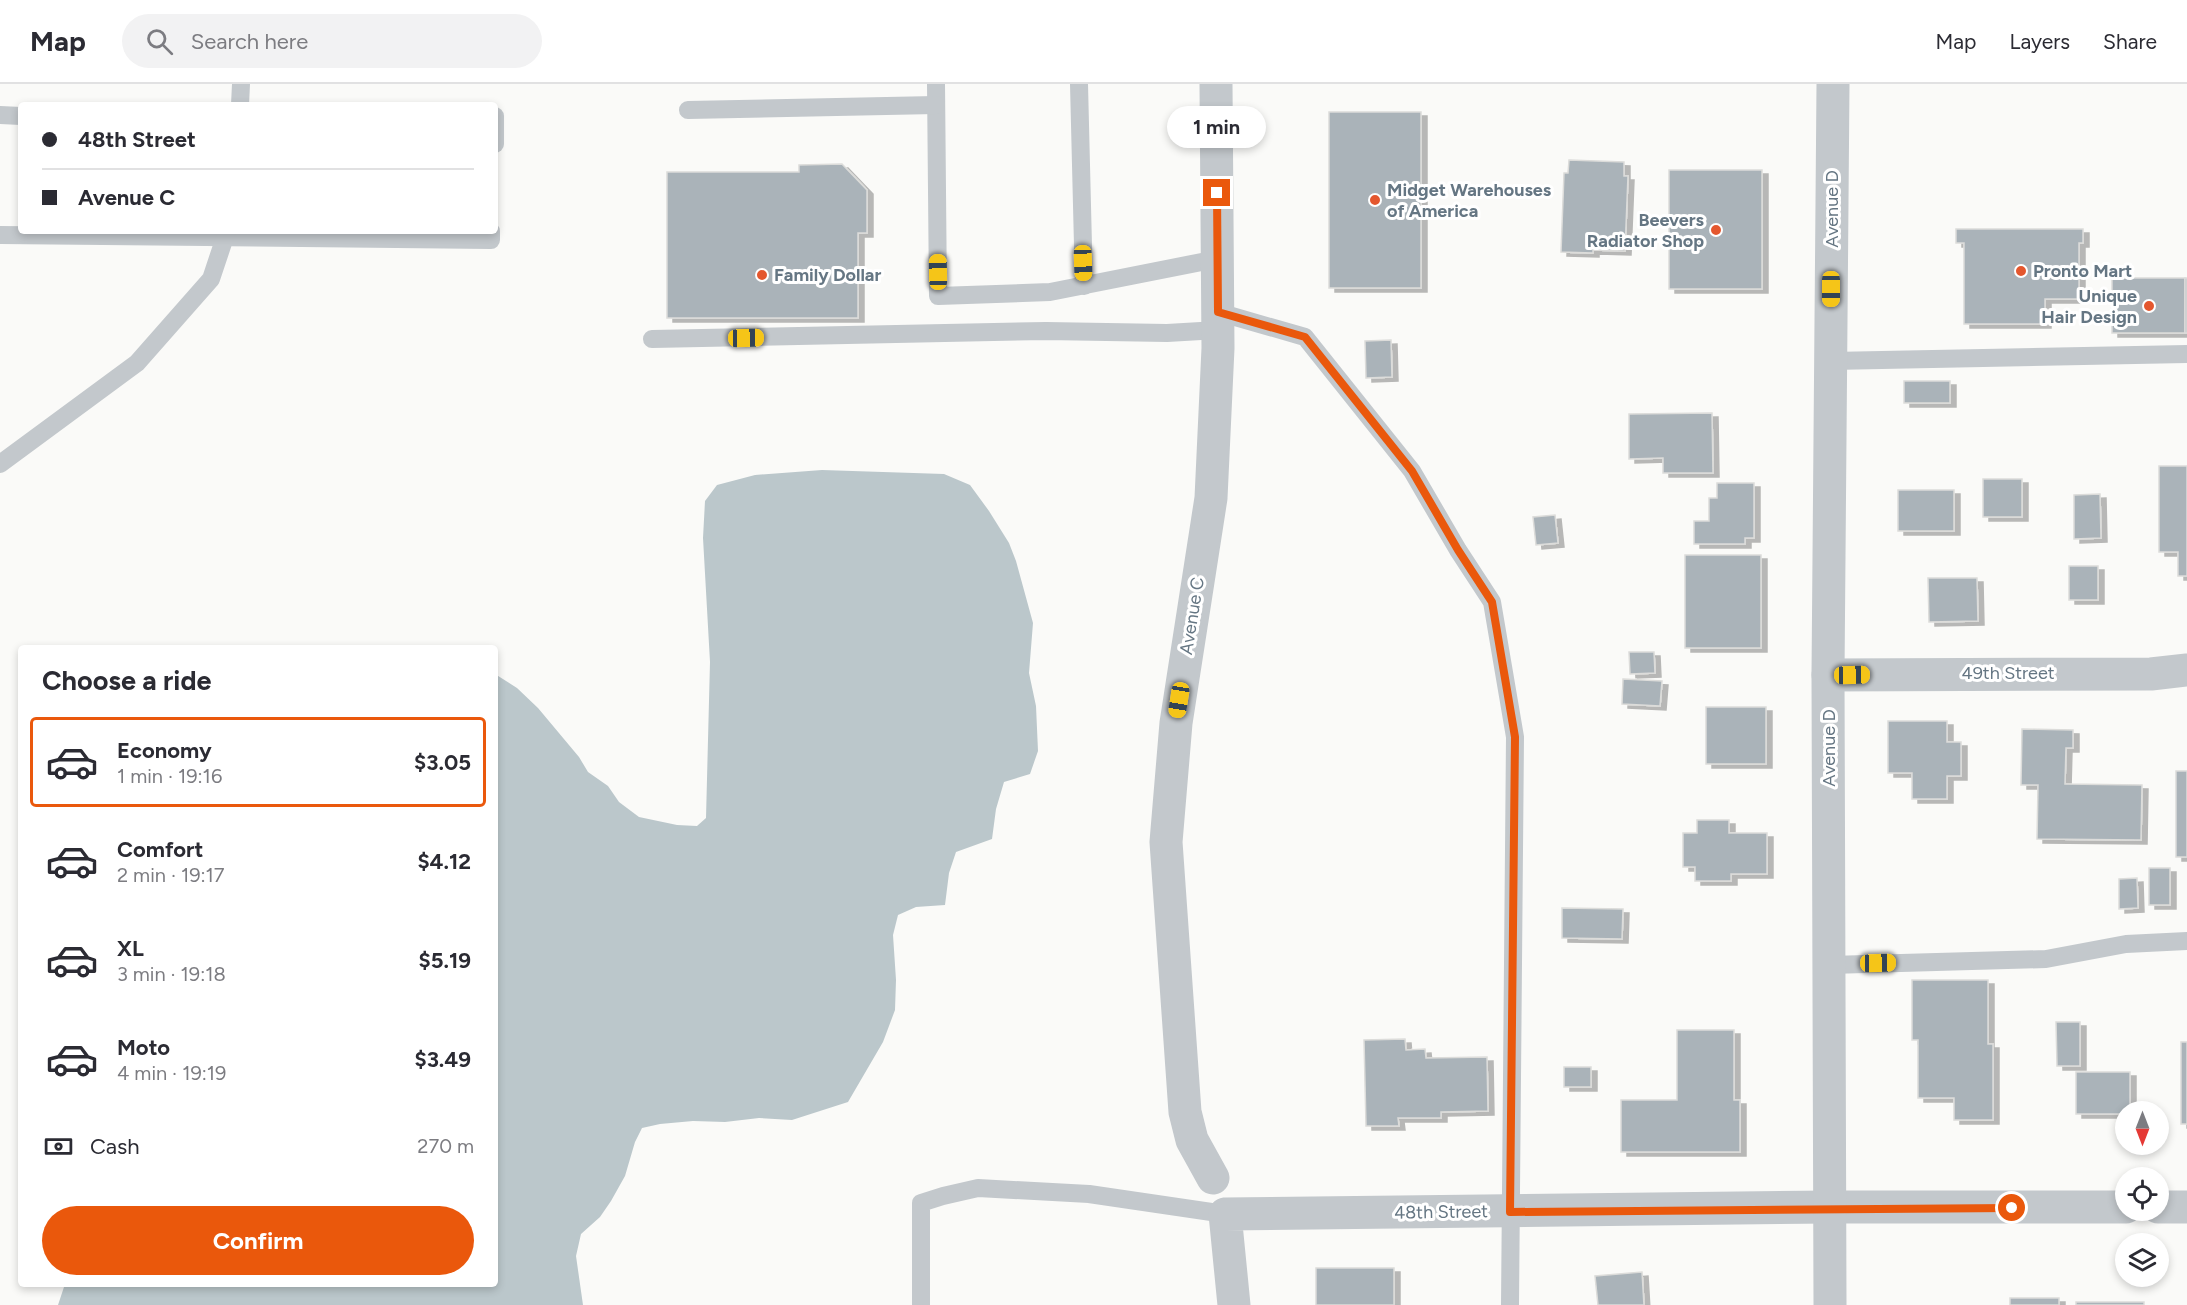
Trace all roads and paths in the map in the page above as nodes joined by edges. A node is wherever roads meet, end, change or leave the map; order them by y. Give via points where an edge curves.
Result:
1 (241, 84) edge
2 (936, 84) edge
3 (1079, 84) edge
4 (1216, 84) edge
5 (1833, 84) edge
6 (240, 102) edge
7 (936, 105) junction
8 (688, 110) dead end
9 (0, 115) edge
10 (18, 116) edge
11 (491, 234) edge
12 (0, 235) edge
13 (226, 235) edge
14 (1217, 259) junction
15 (1084, 286) junction
16 (1218, 321) junction
17 (652, 339) dead end
18 (2187, 354) edge
19 (1831, 361) junction
20 (0, 464) edge
21 (2187, 670) edge
22 (1828, 675) junction
23 (2187, 941) edge
24 (1830, 964) junction
25 (1213, 1178) dead end
26 (1831, 1208) junction
27 (2115, 1208) edge
28 (2169, 1208) edge
29 (2187, 1208) edge
30 (1510, 1212) junction
31 (1225, 1214) junction
32 (921, 1305) edge
33 (1233, 1305) edge
34 (1510, 1305) edge
35 (1830, 1305) edge

1 - 6 lane
2 - 7 lane
3 - 15 lane
4 - 14 street, Avenue C
5 - 19 street, Avenue D
7 - 8 lane
7 - 15 lane via 938,296 1050,292
9 - 10 lane
11 - 13 lane via 491,240
12 - 13 lane
13 - 20 lane via 211,279 137,363
14 - 15 lane
14 - 16 street, Avenue C
16 - 17 lane via 1167,333 1046,331
16 - 25 street, Avenue C via 1211,498 1176,723 1166,842 1185,1112 1192,1140
16 - 30 lane via 1305,337 1412,471 1492,602 1515,737
18 - 19 lane
19 - 22 street, Avenue D
21 - 22 street, 49th Street via 2151,674
22 - 24 street, Avenue D
23 - 24 lane via 2126,944 2046,958
24 - 26 street, Avenue D
26 - 27 street, 48th Street
26 - 30 street, 48th Street
26 - 35 street, Avenue D
28 - 29 street
30 - 31 street, 48th Street
30 - 34 lane
31 - 32 lane via 1089,1194 978,1188 943,1196 921,1203
31 - 33 street

